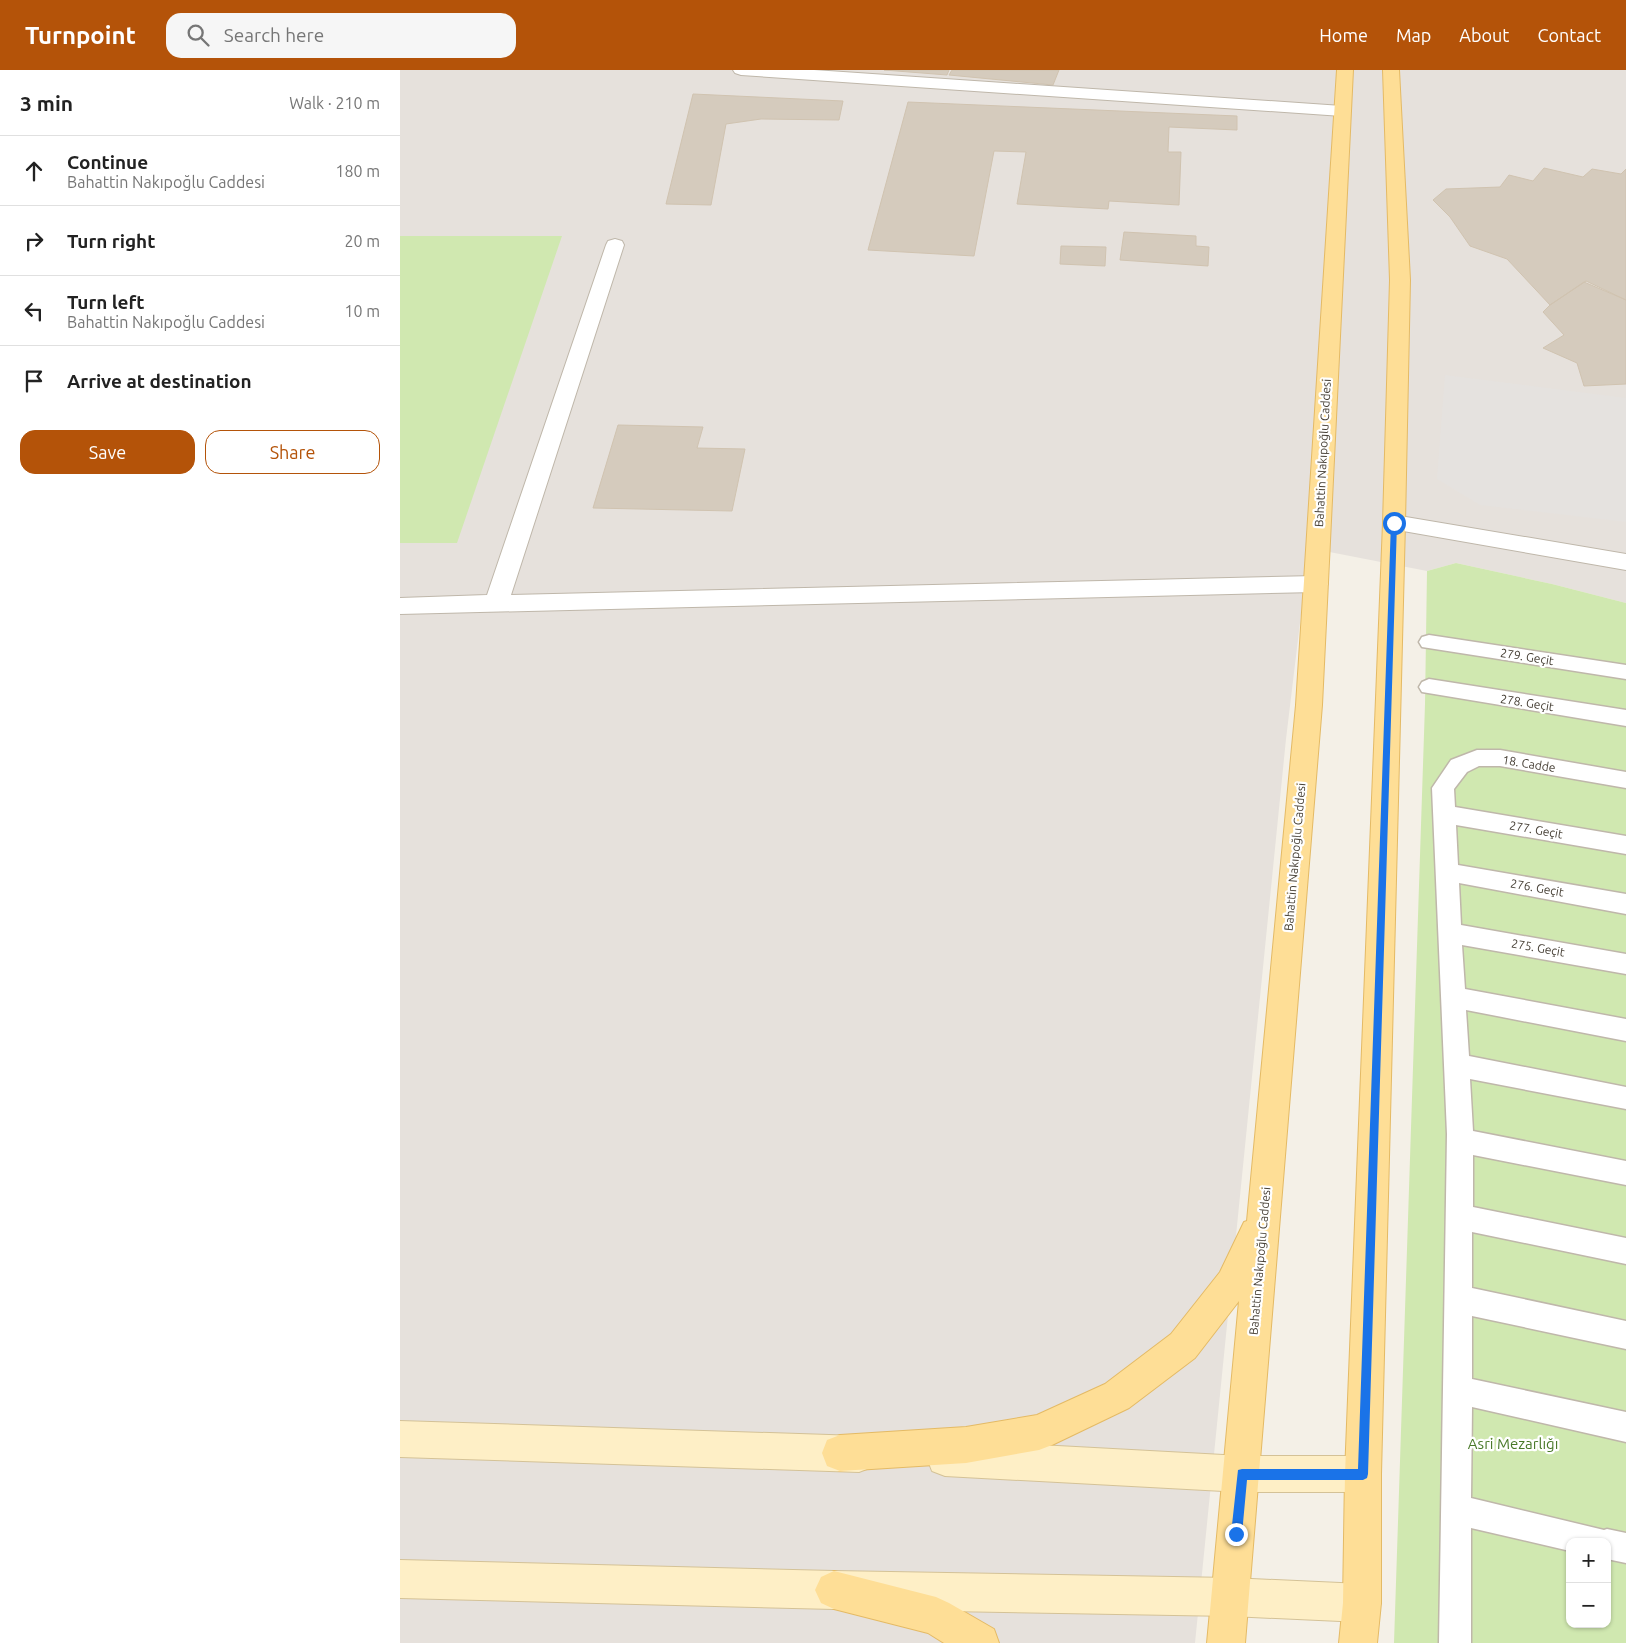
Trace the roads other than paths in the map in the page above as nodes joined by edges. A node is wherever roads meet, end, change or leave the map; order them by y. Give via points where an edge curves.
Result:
1 (741, 70) edge
2 (1345, 70) edge
3 (1391, 70) edge
4 (1342, 111) junction
5 (615, 245) dead end
6 (1394, 523) junction
7 (1626, 562) edge
8 (1316, 584) junction
9 (496, 603) junction
10 (400, 606) edge
11 (1429, 642) dead end
12 (1626, 672) edge
13 (1428, 687) dead end
14 (1626, 718) edge
15 (1626, 780) edge
16 (1445, 814) junction
17 (1626, 845) edge
18 (1448, 872) junction
19 (1626, 904) edge
20 (1451, 933) junction
21 (1626, 964) edge
22 (1454, 997) junction
23 (1626, 1030) edge
24 (1457, 1065) junction
25 (1626, 1098) edge
26 (1460, 1141) junction
27 (1626, 1173) edge
28 (1264, 1216) junction
29 (1460, 1217) junction
30 (1626, 1251) edge
31 (1459, 1298) junction
32 (1626, 1335) edge
33 (1458, 1390) junction
34 (1626, 1427) edge
35 (400, 1439) edge
36 (840, 1453) junction
37 (1242, 1474) junction
38 (1363, 1474) junction
39 (1456, 1510) junction
40 (1578, 1538) edge
41 (1611, 1545) edge
42 (1626, 1548) edge
43 (400, 1579) edge
44 (834, 1590) junction
45 (1231, 1597) junction
46 (1362, 1603) junction
47 (980, 1643) edge
48 (1226, 1643) edge
49 (1358, 1643) edge
50 (1456, 1643) edge

1 - 4 street
2 - 4 main road, Bahattin Nakıpoğlu Caddesi
3 - 6 main road via 1400,280
4 - 8 main road, Bahattin Nakıpoğlu Caddesi
5 - 9 street
6 - 7 street
6 - 38 main road
8 - 9 street
8 - 28 main road, Bahattin Nakıpoğlu Caddesi via 1309,704
9 - 10 street
11 - 12 lane, 279. Geçit
13 - 14 lane, 278. Geçit
15 - 16 lane, 18. Cadde via 1500,758 1477,758 1459,766 1444,788
16 - 17 lane, 277. Geçit
16 - 18 lane
18 - 19 lane, 276. Geçit
18 - 20 lane
20 - 21 lane, 275. Geçit
20 - 22 lane
22 - 23 lane
22 - 24 lane
24 - 25 lane
24 - 26 lane
26 - 27 lane
26 - 29 lane
28 - 36 main road via 1232,1284 1183,1346 1117,1396 1039,1432 966,1445
28 - 37 main road, Bahattin Nakıpoğlu Caddesi
29 - 30 lane
29 - 31 lane
31 - 32 lane
31 - 33 lane
33 - 34 lane
33 - 39 lane
35 - 36 main road
36 - 37 main road
37 - 38 main road
37 - 45 main road, Bahattin Nakıpoğlu Caddesi
38 - 46 main road
39 - 40 lane
39 - 50 lane
41 - 42 lane
43 - 44 main road
44 - 45 main road
44 - 47 main road via 936,1616
45 - 46 main road
45 - 48 main road, Bahattin Nakıpoğlu Caddesi
46 - 49 main road

